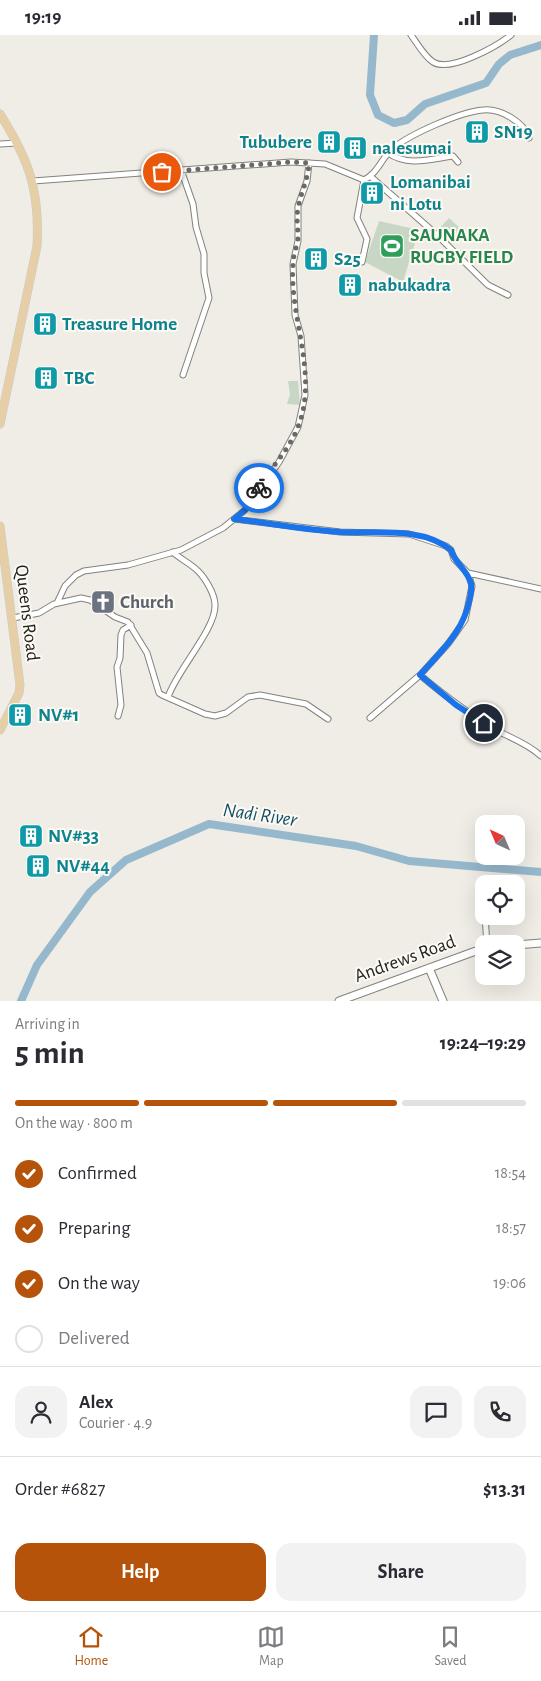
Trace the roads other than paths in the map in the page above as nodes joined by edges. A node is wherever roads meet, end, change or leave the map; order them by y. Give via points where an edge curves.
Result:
1 (411, 35) edge
2 (511, 35) edge
3 (0, 114) edge
4 (529, 138) dead end
5 (18, 143) junction
6 (0, 144) edge
7 (388, 153) junction
8 (458, 162) dead end
9 (309, 163) junction
10 (181, 170) junction
11 (371, 177) junction
12 (364, 180) junction
13 (33, 181) junction
14 (362, 262) dead end
15 (508, 295) dead end
16 (183, 375) dead end
17 (0, 424) edge
18 (234, 519) junction
19 (0, 526) edge
20 (173, 552) junction
21 (2, 556) edge
22 (468, 573) junction
23 (541, 589) edge
24 (57, 603) junction
25 (12, 618) junction
26 (131, 625) junction
27 (420, 675) junction
28 (168, 697) junction
29 (118, 716) dead end
30 (370, 718) dead end
31 (328, 719) dead end
32 (0, 730) edge
33 (541, 755) edge
34 (541, 943) edge
35 (525, 944) edge
36 (475, 951) edge
37 (429, 968) junction
38 (338, 1001) edge
39 (443, 1001) edge

1 - 2 street via 430,59 443,65 496,46
3 - 5 main road
4 - 7 street via 518,122 483,110 426,130
5 - 6 street
5 - 13 main road
7 - 8 street via 407,161 452,156
7 - 11 street
9 - 10 street
9 - 12 street via 325,164
9 - 18 street via 307,181 298,206 298,241 293,264 305,382 303,408 298,427 279,462 245,510
10 - 13 street
10 - 16 street via 193,204 204,254 209,298
11 - 12 street
11 - 15 street via 488,285
12 - 14 street via 357,218 367,239
13 - 17 main road via 37,246
18 - 20 street via 198,542
18 - 22 street via 340,532 409,534 446,546
19 - 21 main road, Queens Road
20 - 24 street via 128,565 84,571 65,587
20 - 28 street via 197,570 210,589 215,605 208,627
21 - 25 main road, Queens Road
22 - 23 street
22 - 27 street via 472,586 465,620
24 - 25 street via 39,613
24 - 26 street via 86,598
25 - 32 main road, Queens Road via 19,693
26 - 28 street via 146,653 160,693
26 - 29 street via 121,635 117,667 121,705
27 - 30 street
27 - 33 street via 456,705
28 - 31 street via 215,716 226,713 251,696 260,695 306,704
34 - 35 main road
36 - 37 main road, Andrews Road
37 - 38 main road, Andrews Road
37 - 39 main road

